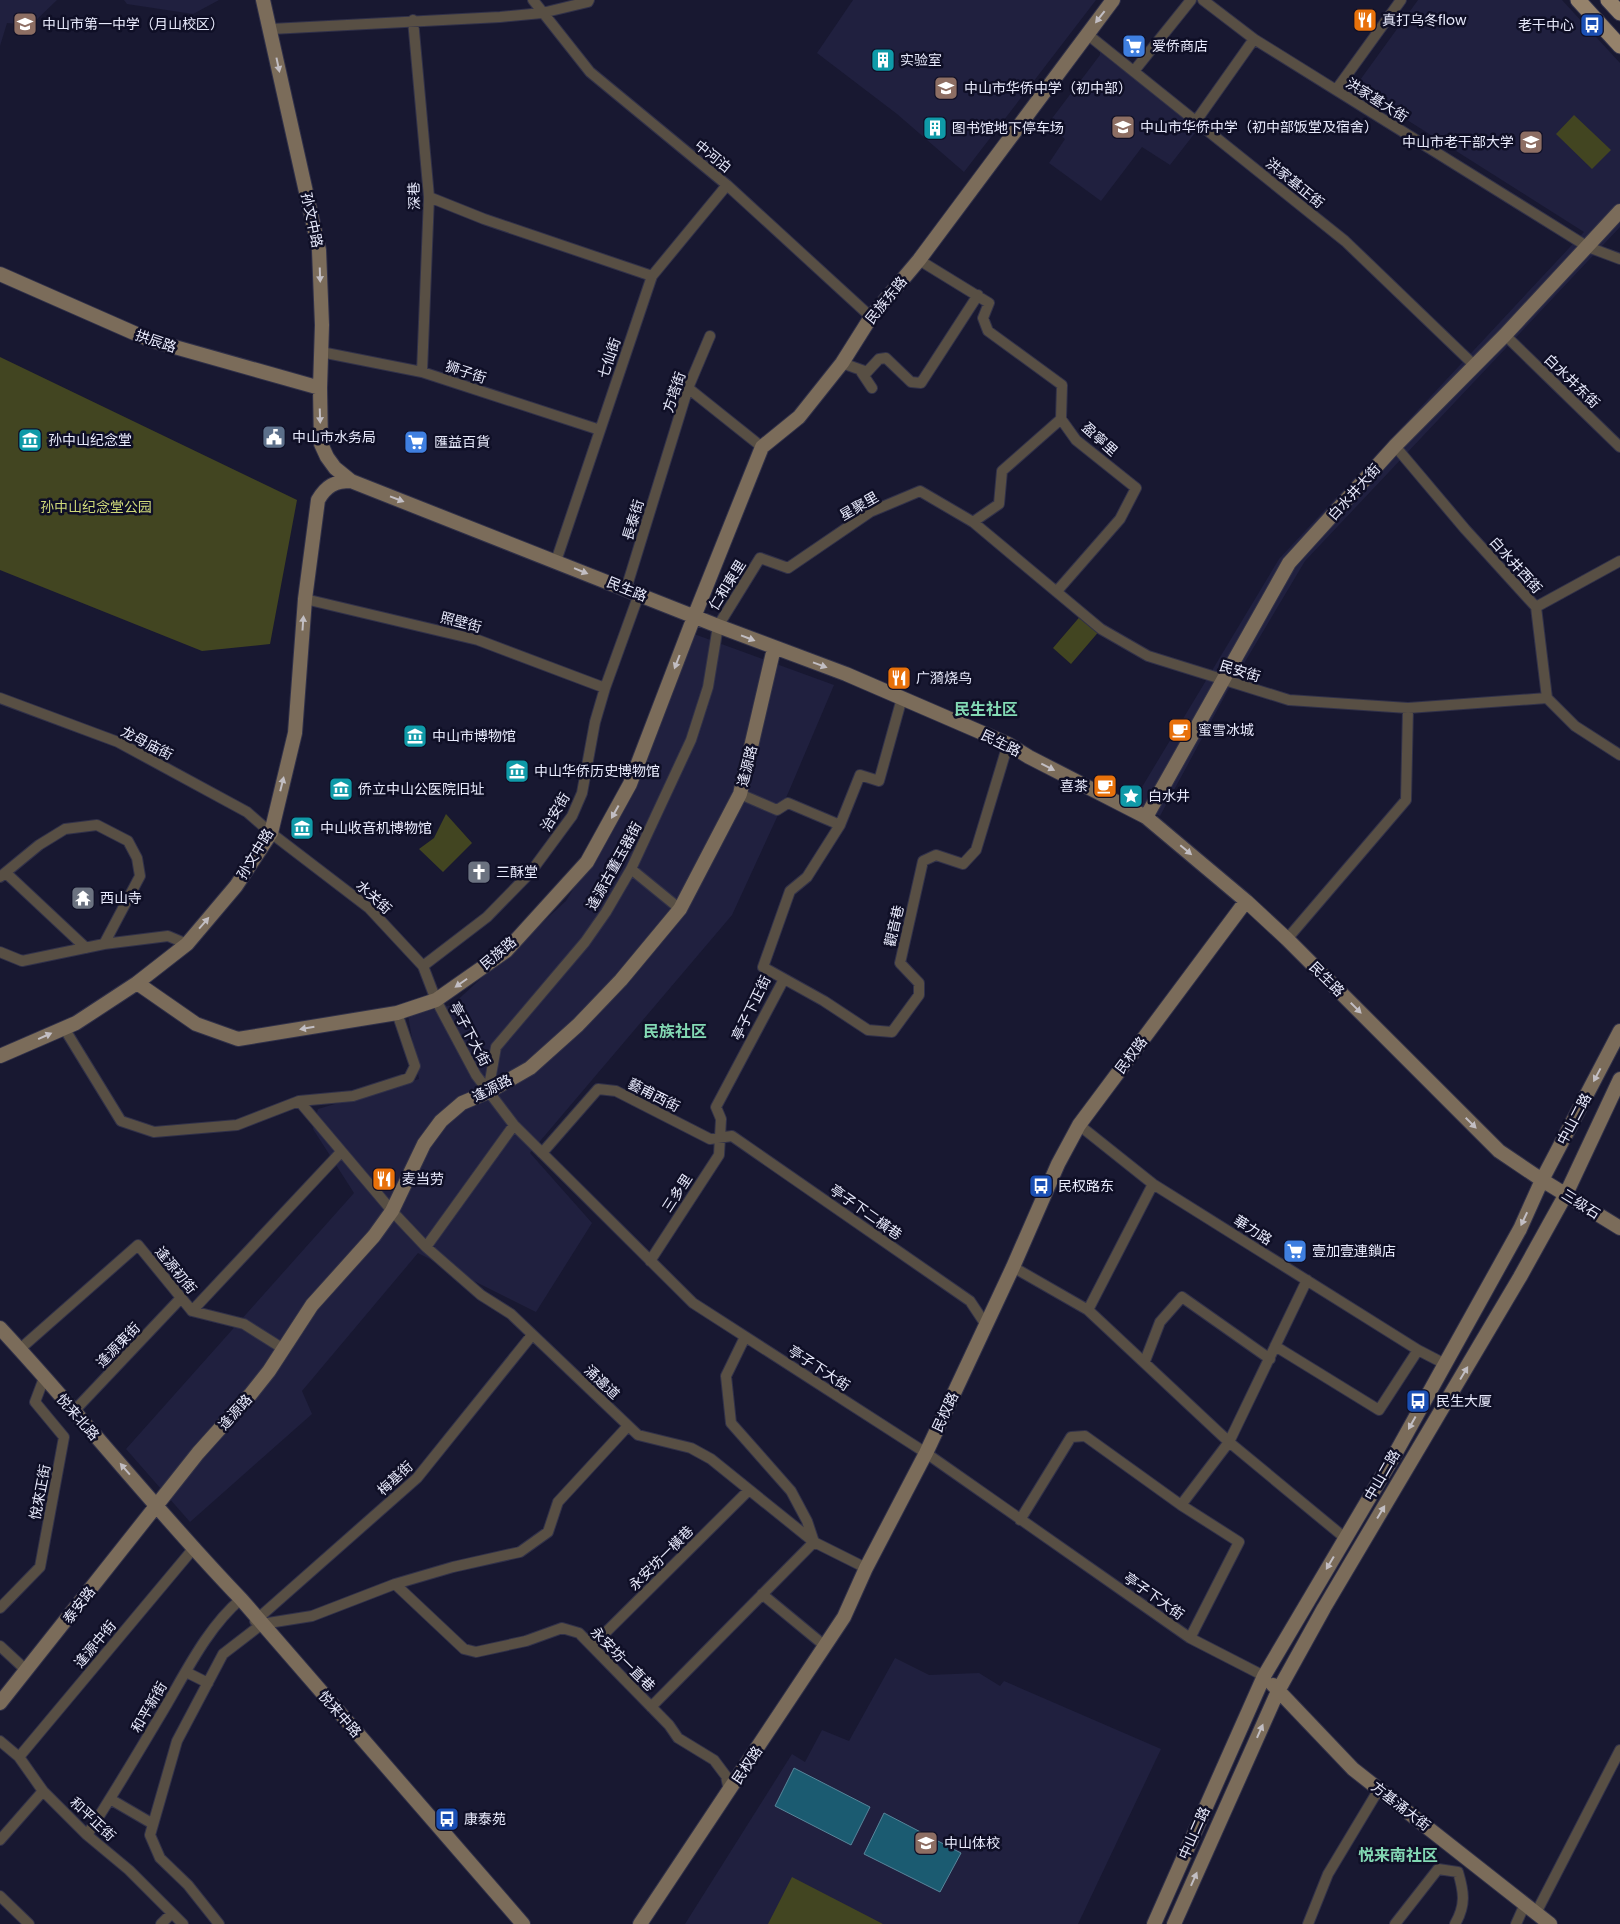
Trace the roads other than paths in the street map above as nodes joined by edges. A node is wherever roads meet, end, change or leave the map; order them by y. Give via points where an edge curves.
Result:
1 (263, 0) edge
2 (533, 0) edge
3 (589, 0) edge
4 (1114, 0) edge
5 (1191, 0) edge
6 (1203, 0) edge
7 (1401, 0) edge
8 (1578, 0) edge
9 (1608, 0) edge
10 (542, 13) junction
11 (1620, 13) edge
12 (413, 20) junction
13 (270, 29) junction
14 (1087, 34) junction
15 (1254, 40) junction
16 (1620, 46) edge
17 (1134, 71) junction
18 (1336, 90) junction
19 (1196, 121) junction
20 (727, 185) junction
21 (430, 197) junction
22 (1620, 211) edge
23 (1588, 247) junction
24 (1620, 259) edge
25 (919, 260) junction
26 (0, 274) edge
27 (652, 276) junction
28 (978, 295) junction
29 (871, 317) junction
30 (1505, 335) junction
31 (710, 336) dead end
32 (321, 352) junction
33 (842, 362) junction
34 (1474, 365) junction
35 (860, 370) junction
36 (422, 372) junction
37 (320, 388) junction
38 (688, 388) junction
39 (872, 388) dead end
40 (1061, 419) junction
41 (600, 430) junction
42 (762, 446) junction
43 (1395, 446) junction
44 (1620, 446) edge
45 (666, 459) joint
46 (351, 481) junction
47 (973, 522) junction
48 (760, 558) joint
49 (556, 561) junction
50 (1620, 561) edge
51 (1057, 591) junction
52 (633, 592) junction
53 (305, 599) junction
54 (1536, 608) junction
55 (694, 617) junction
56 (718, 626) junction
57 (774, 648) junction
58 (1223, 680) junction
59 (605, 688) junction
60 (0, 698) edge
61 (902, 698) junction
62 (1548, 698) junction
63 (1408, 708) junction
64 (1008, 744) junction
65 (1620, 755) edge
66 (740, 794) junction
67 (1146, 817) junction
68 (840, 825) junction
69 (271, 833) junction
70 (631, 869) junction
71 (3, 875) edge
72 (1246, 901) junction
73 (680, 909) junction
74 (1287, 939) junction
75 (104, 944) junction
76 (187, 944) junction
77 (86, 948) junction
78 (0, 952) edge
79 (423, 966) junction
80 (784, 979) junction
81 (137, 983) junction
82 (436, 1000) junction
83 (397, 1012) junction
84 (64, 1028) junction
85 (1620, 1031) edge
86 (0, 1056) edge
87 (1620, 1079) edge
88 (488, 1092) junction
89 (299, 1101) junction
90 (514, 1125) junction
91 (1079, 1125) junction
92 (720, 1138) junction
93 (341, 1152) junction
94 (542, 1153) junction
95 (1542, 1180) junction
96 (1153, 1184) junction
97 (1566, 1194) junction
98 (392, 1211) junction
99 (1620, 1228) edge
100 (426, 1246) junction
101 (650, 1261) junction
102 (1013, 1267) junction
103 (1307, 1280) junction
104 (181, 1298) junction
105 (1088, 1310) junction
106 (192, 1311) junction
107 (986, 1325) junction
108 (0, 1328) edge
109 (532, 1335) junction
110 (745, 1337) junction
111 (1275, 1346) junction
112 (282, 1348) junction
113 (20, 1349) junction
114 (1418, 1350) junction
115 (1270, 1359) junction
116 (1145, 1361) junction
117 (1445, 1364) junction
118 (44, 1378) junction
119 (74, 1411) junction
120 (628, 1426) junction
121 (1229, 1442) junction
122 (926, 1453) junction
123 (749, 1490) junction
124 (1181, 1504) junction
125 (157, 1505) junction
126 (1020, 1520) junction
127 (1345, 1538) junction
128 (814, 1542) junction
129 (193, 1549) junction
130 (866, 1568) junction
131 (395, 1584) junction
132 (762, 1594) junction
133 (241, 1599) junction
134 (0, 1608) edge
135 (258, 1621) junction
136 (1190, 1638) junction
137 (0, 1646) edge
138 (592, 1646) junction
139 (825, 1646) junction
140 (27, 1671) junction
141 (186, 1672) junction
142 (1264, 1676) junction
143 (208, 1683) junction
144 (1278, 1691) junction
145 (0, 1703) edge
146 (651, 1706) junction
147 (0, 1741) edge
148 (1620, 1750) edge
149 (19, 1757) junction
150 (1617, 1764) edge
151 (1379, 1789) junction
152 (43, 1791) junction
153 (729, 1792) junction
154 (110, 1799) junction
155 (153, 1824) junction
156 (87, 1835) junction
157 (0, 1840) edge
158 (1467, 1858) junction
159 (1458, 1872) junction
160 (0, 1896) edge
161 (1530, 1908) junction
162 (172, 1913) junction
163 (23, 1922) edge
164 (161, 1924) edge
165 (183, 1924) edge
166 (219, 1924) edge
167 (523, 1924) edge
168 (640, 1924) edge
169 (1154, 1924) edge
170 (1174, 1924) edge
171 (1308, 1924) edge
172 (1395, 1924) edge
173 (1455, 1924) edge
174 (1516, 1924) edge
175 (1550, 1924) edge

1 - 13 street, 孙文中路
2 - 10 street, 中河泊
3 - 10 street
4 -> 14 street, 民族东路
5 - 17 street
6 - 15 street, 洪家基大街
7 - 18 street
8 - 16 main road
9 - 11 main road
10 - 12 street
10 - 20 street, 中河泊 via 590,72
12 - 13 street
12 - 21 street, 深巷
13 -> 32 street, 孙文中路 via 319,250
14 - 17 street, 洪家基正街
14 - 25 street, 民族东路
15 - 18 street, 洪家基大街
15 - 19 street
17 - 19 street, 洪家基正街
18 - 23 street, 洪家基大街
19 - 34 street, 洪家基正街 via 1346,241
20 - 27 street, 七仙街
20 - 29 street, 中河泊
21 - 27 street via 484,219
21 - 36 street, 深巷
22 - 23 street, 白水井大街
23 - 24 street, 洪家基大街
23 - 30 street, 白水井大街
25 - 28 street
25 - 29 street, 民族东路
26 - 37 street, 拱辰路 via 150,340
27 - 41 street, 七仙街
28 - 35 street via 920,383 911,382 886,358 879,359 867,372
28 - 40 street via 989,303 983,318 988,331 1062,385
29 - 33 street, 民族东路
30 - 34 street, 白水井大街
30 - 44 street, 白水井东街
31 - 38 street, 方塔街
32 - 36 street, 狮子街
32 - 37 street, 孙文中路
33 - 35 street
33 - 42 street, 民族东路 via 799,417
34 - 43 street, 白水井大街
35 - 39 street
36 - 41 street, 狮子街
37 -> 46 street, 孙文中路 via 321,444 335,468
38 - 42 street
38 - 45 street, 方塔街
40 - 47 street via 1002,471 999,504
40 - 51 street, 盈寧里 via 1076,440 1136,488 1120,519
41 - 49 street, 七仙街
42 - 55 street
43 - 54 street, 白水井西街
43 - 58 street, 白水井大街 via 1289,563
45 - 52 street, 長泰街
46 -> 49 street, 民生路
46 - 53 street, 孙文中路 via 327,487 318,500
47 - 48 street, 星聚里 via 920,490 870,512 788,568
47 - 51 street, 民安街
48 - 56 street, 仁和東里
49 -> 52 street, 民生路
50 - 54 street
51 - 58 street, 民安街 via 1101,629 1148,656
52 - 55 street, 民生路
52 - 59 street, 治安街
53 - 59 street, 照壁街 via 478,640
69 -> 53 street, 孙文中路 via 295,733
54 - 62 street, 白水井西街
55 - 56 street, 民生路
55 -> 82 street, 民族路 via 630,784 587,862 506,951
56 -> 57 street, 民生路
56 - 70 street, 逢源古董玉器街 via 708,687 691,740
57 -> 61 street, 民生路
57 - 66 street, 逢源路
58 - 63 street, 民安街 via 1289,700
58 - 67 street, 白水井大街
59 - 79 street, 治安街 via 582,793 572,816 530,873 487,917
60 - 69 street, 龙母庙街 via 118,742 248,812
61 - 64 street, 民生路
61 - 68 street, 亭子下正街 via 879,781 860,775
62 - 63 street, 民安街
62 - 65 street via 1575,726
63 - 74 street via 1406,800
64 -> 67 street, 民生路
64 - 80 street, 觀音巷 via 976,850 963,864 936,854 923,861 900,963 919,983 919,995 892,1032 868,1030
66 - 68 street via 777,810 788,803
66 - 73 street, 逢源路
67 -> 72 street, 民生路
68 - 80 street, 亭子下正街 via 807,877 790,891 763,968
76 -> 69 street, 孙文中路 via 236,886
69 - 79 street, 水关街 via 369,908
70 - 73 street
70 - 88 street, 逢源古董玉器街 via 585,942 496,1047
71 - 75 street via 39,845 65,829 97,825 128,841 140,876
71 - 77 street
72 - 74 street, 民生路
72 - 91 street, 民权路
73 - 88 street, 逢源路 via 622,980 578,1026 530,1068
74 -> 95 street, 民生路 via 1499,1151
75 - 76 street via 168,936
75 - 77 street
76 - 81 street, 孙文中路
77 - 78 street via 22,961
79 - 82 street, 水关街
80 - 92 street, 亭子下正街 via 716,1107 721,1119
83 -> 81 street, 民族路 via 238,1039 196,1024
81 - 84 street, 孙文中路
82 - 83 street, 民族路
82 - 88 street, 亭子下大街
83 - 89 street via 415,1066 410,1078 353,1096
86 -> 84 street, 孙文中路
84 - 89 street via 121,1121 154,1132 237,1125
85 -> 95 street, 中山二路
87 - 97 street, 中山二路
88 - 90 street, 亭子下大街
88 - 98 street, 逢源路 via 462,1103 441,1122 424,1144
89 - 93 street, 涌邊道
90 - 94 street, 亭子下大街
90 - 100 street
91 - 96 street, 華力路
91 - 102 street, 民权路 via 1058,1164
92 - 94 street, 藝甫西街 via 710,1139 616,1091 598,1089
92 - 101 street, 三多里 via 719,1155
92 - 107 street, 亭子下二橫巷 via 732,1136 962,1295
93 - 98 street, 涌邊道
93 - 106 street
94 - 101 street, 亭子下大街
95 - 97 street, 三级石
95 -> 117 street, 中山二路 via 1520,1229
96 - 103 street, 華力路
96 - 105 street
97 - 99 street, 三级石
144 -> 97 street, 中山二路
98 - 100 street, 涌邊道
98 - 112 street, 逢源路 via 312,1305
100 - 109 street, 涌邊道
101 - 110 street, 亭子下大街 via 693,1303
102 - 105 street
102 - 107 street, 民权路
103 - 111 street
103 - 114 street, 華力路
104 - 106 street, 逢源初街
104 - 113 street, 逢源初街 via 138,1245
104 - 119 street, 逢源東街
105 - 116 street
106 - 112 street, 逢源初街 via 244,1324
107 - 122 street, 民权路
108 - 113 street, 悦来北路
109 - 120 street, 涌邊道
109 - 135 street, 梅基街 via 417,1478
110 - 122 street, 亭子下大街
110 - 128 street via 726,1376 731,1423 791,1491
111 - 114 street via 1380,1410
111 - 115 street
112 - 125 street, 逢源路 via 250,1395
113 - 118 street, 悦来北路
114 - 117 street, 華力路
115 - 116 street via 1182,1297 1160,1322
115 - 121 street
116 - 121 street
117 -> 127 street, 中山二路
118 - 119 street, 悦来北路
118 - 134 street, 悅來正街 via 35,1402 64,1437 40,1567
125 -> 119 street, 悦来北路
120 - 123 street, 涌邊道 via 638,1435 691,1448 711,1459
120 - 131 street via 558,1502 548,1532 520,1552
121 - 124 street
121 - 127 street
122 - 126 street, 亭子下大街
122 - 130 street, 民权路
123 - 128 street, 涌邊道
123 - 138 street, 永安坊一橫巷
124 - 126 street via 1085,1436 1071,1437
124 - 136 street via 1239,1542
125 - 129 street, 悦来中路
125 - 140 street, 泰安路
126 - 136 street, 亭子下大街
127 -> 142 street, 中山二路
128 - 130 street, 涌邊道
128 - 132 street
129 - 133 street, 悦来中路
129 - 149 street, 逢源中街
130 - 139 street, 民权路 via 844,1617
131 - 135 street via 312,1616
131 - 138 street, 永安坊一直巷 via 464,1648 476,1652 526,1641 562,1628 579,1633
132 - 139 street
132 - 146 street
133 - 135 street, 悦来中路
133 - 141 street, 和平新街 via 225,1613
135 - 143 street, 梅基街 via 223,1654
135 - 167 street, 悦来中路
136 - 142 street, 亭子下大街
137 - 140 street
138 - 146 street, 永安坊一直巷
139 - 153 street, 民权路
140 - 145 street, 泰安路
141 - 143 street
141 - 154 street, 和平新街
142 - 144 street, 方基涌大街
142 - 169 street, 中山二路
143 - 155 street, 梅基街 via 177,1741
144 - 151 street, 方基涌大街 via 1353,1769
170 -> 144 street, 中山二路
146 - 153 street, 永安坊一直巷 via 678,1738 714,1760 726,1776
147 - 149 street, 和平正街
148 - 150 street
149 - 152 street, 和平正街
150 - 161 street
151 - 158 street, 方基涌大街
151 - 171 street via 1328,1874
152 - 156 street, 和平正街
152 - 157 street
153 - 168 street, 民权路
154 - 155 street
154 - 156 street, 和平新街
155 - 166 street via 150,1835 160,1858 188,1885
156 - 162 street, 和平正街 via 129,1870
158 - 159 street
158 - 161 street, 方基涌大街
159 - 172 street via 1438,1869
159 - 173 street via 1464,1891 1461,1914
160 - 163 street
161 - 174 street
161 - 175 street, 方基涌大街
162 - 164 street
162 - 165 street, 和平正街

